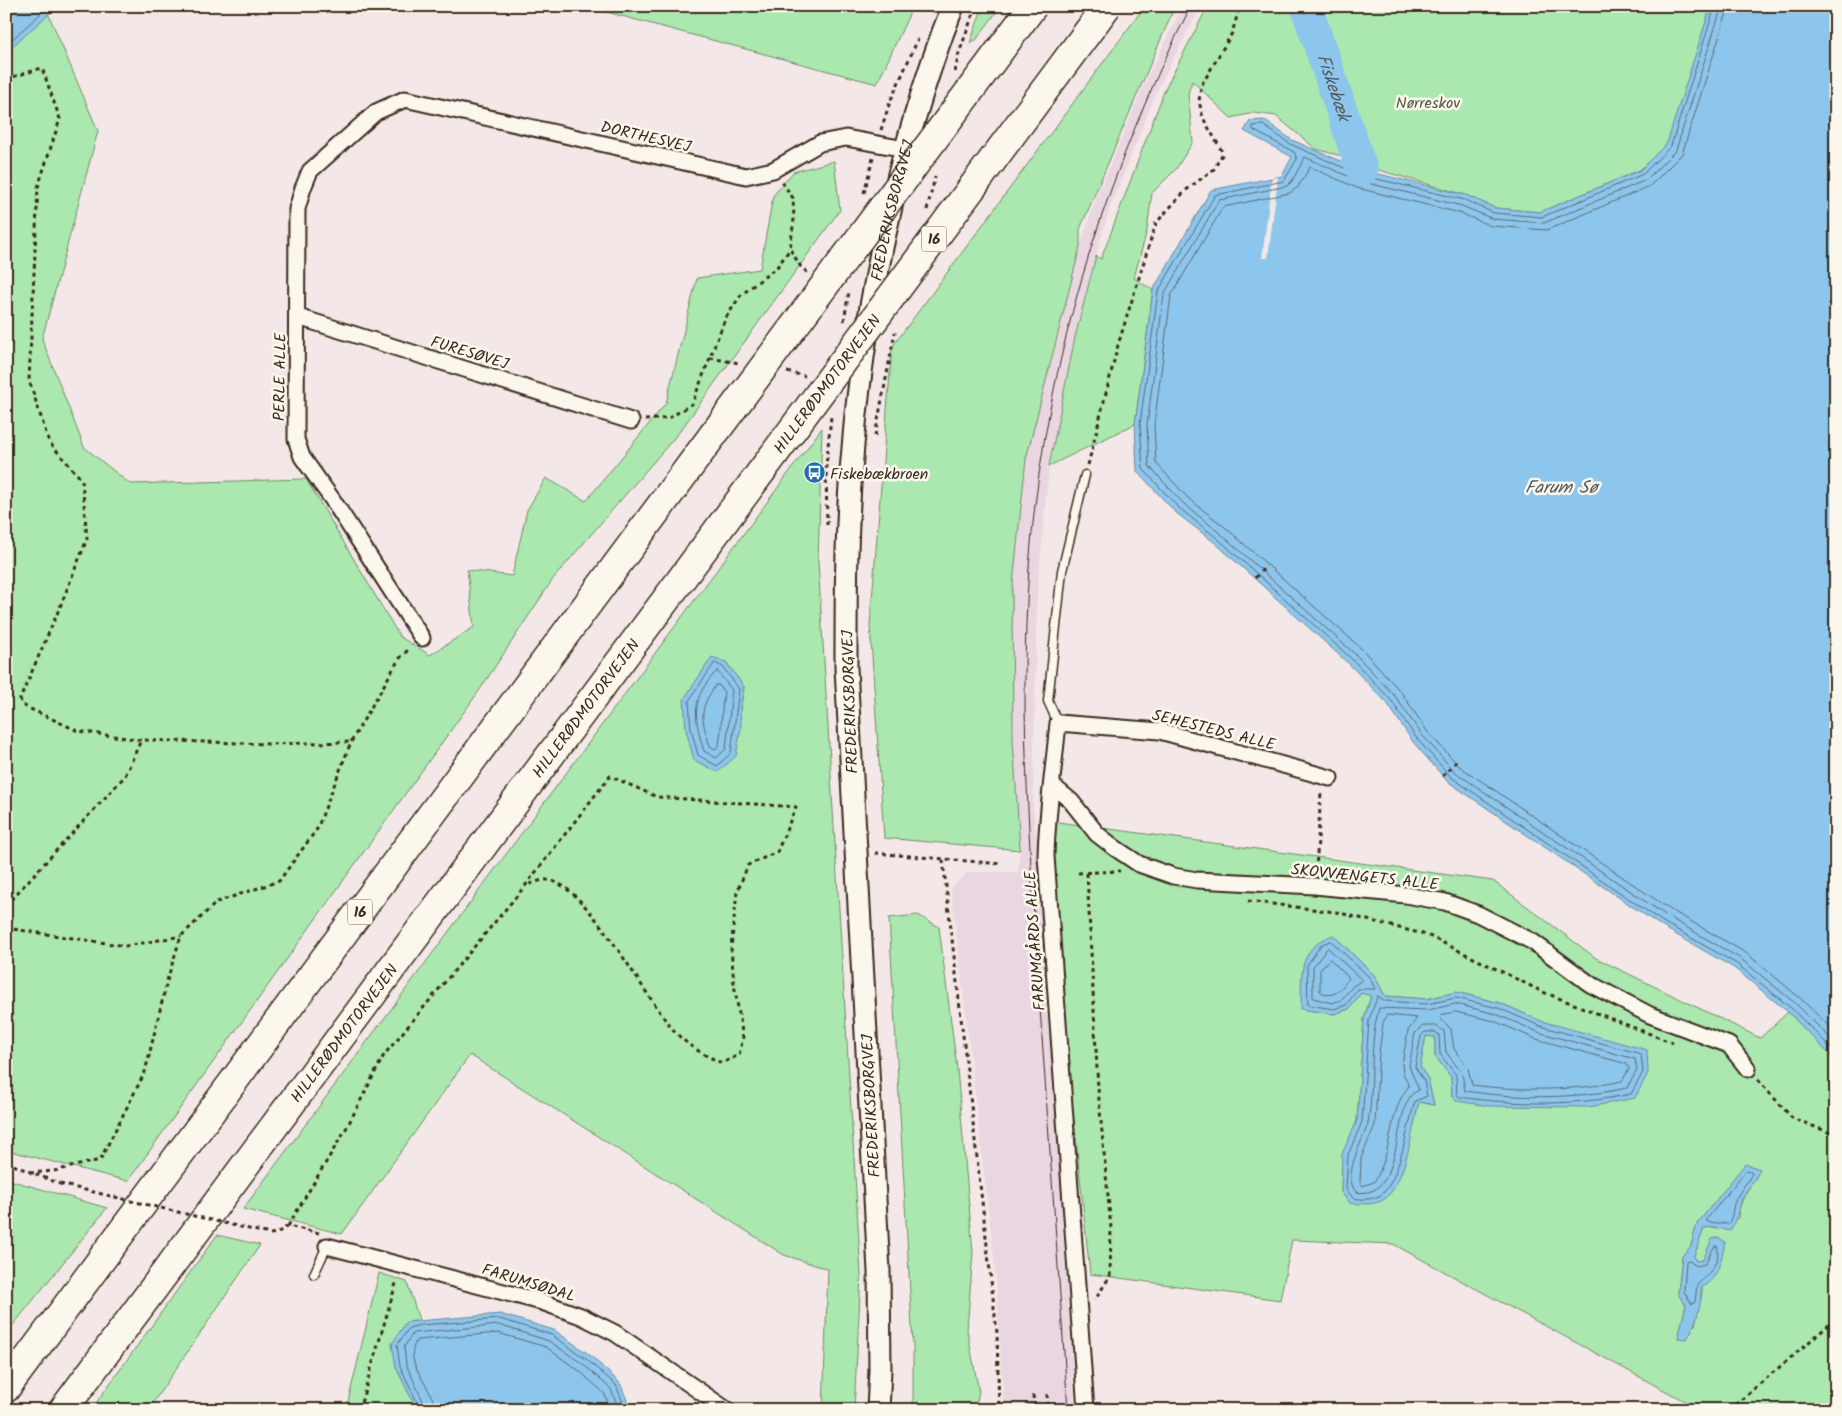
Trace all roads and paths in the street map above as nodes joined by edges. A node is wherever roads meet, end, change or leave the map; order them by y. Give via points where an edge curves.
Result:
1 (953, 6) edge
2 (976, 6) edge
3 (1033, 6) edge
4 (1106, 6) edge
5 (1240, 6) edge
6 (921, 32) dead end
7 (6, 79) edge
8 (953, 81) dead end
9 (376, 112) joint
10 (877, 144) junction
11 (906, 149) junction
12 (773, 170) junction
13 (935, 174) dead end
14 (926, 212) dead end
15 (790, 249) junction
16 (813, 278) dead end
17 (298, 317) junction
18 (896, 325) dead end
19 (710, 358) junction
20 (748, 365) dead end
21 (777, 371) dead end
22 (806, 376) dead end
23 (859, 387) junction
24 (882, 392) junction
25 (631, 421) joint
26 (874, 441) dead end
27 (1085, 476) joint
28 (1266, 566) dead end
29 (1255, 578) dead end
30 (422, 638) joint
31 (1058, 723) junction
32 (141, 740) junction
33 (351, 742) junction
34 (1457, 760) dead end
35 (1326, 776) joint
36 (1443, 776) dead end
37 (1053, 786) junction
38 (868, 849) junction
39 (943, 860) junction
40 (875, 863) dead end
41 (1002, 864) dead end
42 (1139, 864) junction
43 (1078, 873) dead end
44 (1087, 873) junction
45 (525, 886) junction
46 (1315, 886) junction
47 (1238, 899) dead end
48 (6, 905) edge
49 (6, 928) edge
50 (181, 936) junction
51 (1675, 1044) dead end
52 (1748, 1069) joint
53 (1836, 1135) edge
54 (6, 1162) edge
55 (30, 1172) junction
56 (288, 1226) junction
57 (299, 1227) dead end
58 (327, 1246) joint
59 (401, 1265) junction
60 (314, 1274) dead end
61 (1836, 1319) edge
62 (1079, 1325) junction
63 (6, 1388) edge
64 (1046, 1394) dead end
65 (1033, 1395) dead end
66 (1034, 1405) junction
67 (1028, 1406) dead end
68 (1048, 1409) edge
69 (1731, 1409) edge
70 (63, 1410) edge
71 (359, 1410) edge
72 (727, 1410) edge
73 (878, 1410) edge
74 (999, 1410) edge
75 (1086, 1410) edge

1 - 11 street, FREDERIKSBORGVEJ
2 - 8 path
3 - 63 highway, 16, bridge
4 - 70 highway, HILLERØDMOTORVEJEN / 16, bridge
5 - 27 path via 1232,33 1201,86 1199,101 1203,118 1223,153 1214,169 1185,191 1156,223 1118,345
6 - 10 path via 890,102
7 - 32 path via 42,68 60,119 38,187 29,380 49,442 82,480 87,539 20,699 22,705 78,731
9 - 12 street, DORTHESVEJ via 405,99 746,176
9 - 17 street, PERLE ALLE via 310,171 302,188 297,209
10 - 11 street, DORTHESVEJ
10 - 12 street, DORTHESVEJ via 846,138 820,143
11 - 23 street, FREDERIKSBORGVEJ via 871,304
12 - 15 path via 793,198
13 - 14 path
15 - 16 path via 801,267
15 - 19 path via 777,267 741,295 725,319
17 - 25 street, FURESØVEJ
17 - 30 street, PERLE ALLE via 295,422 302,457
18 - 24 path
19 - 20 path
19 - 25 path via 692,404 669,418
21 - 22 path
23 - 24 path
23 - 38 street, FREDERIKSBORGVEJ via 846,573 846,668
24 - 26 path
27 - 31 lane, FARUMGÅRDS ALLE via 1062,571 1048,701
28 - 29 path
30 - 33 path via 399,659
31 - 35 street, SEHESTEDS ALLE via 1160,731
31 - 37 street, FARUMGÅRDS ALLE
32 - 33 path via 268,744
32 - 48 path via 126,776
33 - 50 path via 317,829 279,881 217,902
34 - 36 path
35 - 46 path
37 - 42 street, SKOVVÆNGETS ALLE via 1097,834
37 - 62 street, FARUMGÅRDS ALLE via 1046,856
38 - 39 path
38 - 40 path
38 - 73 street, FREDERIKSBORGVEJ via 879,1271
39 - 41 path
39 - 74 path via 997,1333
42 - 44 path via 1128,870
42 - 46 street, SKOVVÆNGETS ALLE via 1173,876 1197,880
43 - 44 path
44 - 62 path via 1098,1089 1111,1238 1110,1276
45 - 45 path via 546,880 566,889 598,920 629,969 679,1035 698,1052 722,1063 739,1055 743,1038 731,948 737,892 748,865 777,852 796,807 657,798 610,776
45 - 56 path via 384,1055 347,1127
46 - 52 street, SKOVVÆNGETS ALLE via 1406,895 1445,902 1478,914 1533,942 1590,984 1650,1015 1729,1045
47 - 51 path via 1336,912 1427,935 1544,992
49 - 50 path via 126,946
50 - 55 path via 145,1072 100,1160 54,1171
52 - 53 path via 1792,1118
54 - 55 path
55 - 56 path, bridge via 60,1184 270,1234
56 - 57 path
58 - 59 street, FARUMSØDAL
58 - 60 lane
59 - 71 path
59 - 72 street, FARUMSØDAL via 542,1302 581,1316 615,1333
61 - 69 path
62 - 75 street, FARUMGÅRDS ALLE
64 - 68 path
65 - 66 path
66 - 67 path
66 - 68 path via 1034,1409

